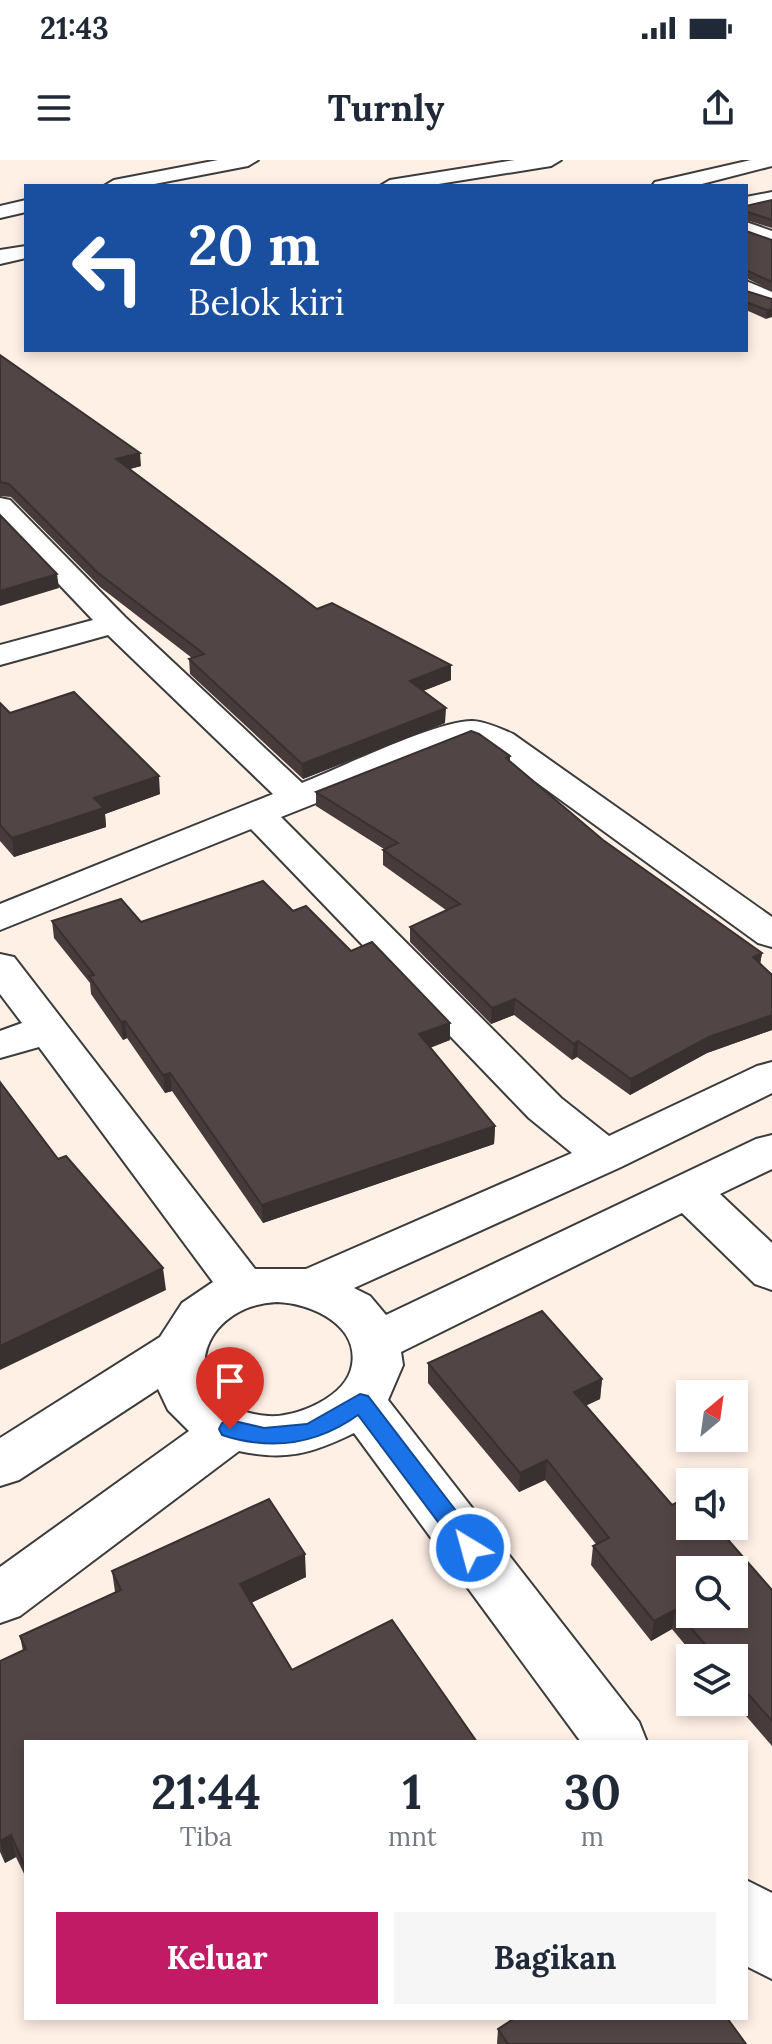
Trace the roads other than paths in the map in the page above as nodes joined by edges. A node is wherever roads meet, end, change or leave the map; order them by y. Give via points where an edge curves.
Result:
1 (133, 160) edge
2 (248, 160) edge
3 (551, 160) edge
4 (677, 160) edge
5 (772, 160) edge
6 (214, 166) junction
7 (161, 175) junction
8 (717, 176) junction
9 (241, 179) dead end
10 (123, 184) edge
11 (402, 184) edge
12 (673, 184) edge
13 (772, 198) edge
14 (748, 203) edge
15 (24, 206) edge
16 (0, 212) edge
17 (748, 229) edge
18 (772, 239) edge
19 (24, 252) edge
20 (0, 257) edge
21 (748, 289) edge
22 (769, 299) edge
23 (0, 506) edge
24 (114, 624) junction
25 (0, 655) edge
26 (299, 799) junction
27 (258, 815) junction
28 (0, 918) edge
29 (772, 935) edge
30 (0, 966) edge
31 (48, 1029) junction
32 (0, 1045) edge
33 (772, 1076) edge
34 (772, 1150) edge
35 (605, 1156) junction
36 (689, 1192) junction
37 (772, 1272) edge
38 (310, 1287) junction
39 (244, 1289) junction
40 (376, 1342) junction
41 (178, 1350) junction
42 (360, 1402) junction
43 (230, 1429) junction
44 (0, 1465) edge
45 (0, 1599) edge
46 (615, 1740) edge
47 (748, 1915) edge
48 (772, 1946) edge

1 - 7 street
2 - 6 street
3 - 11 street
4 - 8 street
5 - 8 street
6 - 7 street
6 - 9 street
7 - 10 street
8 - 12 street
13 - 14 street
15 - 16 street
17 - 18 street
19 - 20 street
21 - 22 street
23 - 24 street
24 - 25 street
24 - 26 street
26 - 27 street
26 - 29 street via 459,732 488,735
27 - 28 street
27 - 35 street via 545,1108
30 - 31 street
31 - 32 street
31 - 39 street
33 - 35 street
34 - 36 street
35 - 38 street
36 - 37 street
36 - 40 street
38 - 39 street
38 - 40 street via 358,1312
39 - 41 street via 201,1313
40 - 42 street via 378,1365
41 - 43 street via 183,1391 202,1413
41 - 44 street
42 - 43 street via 337,1420 308,1432 264,1436
42 - 46 street
43 - 45 street
47 - 48 street

